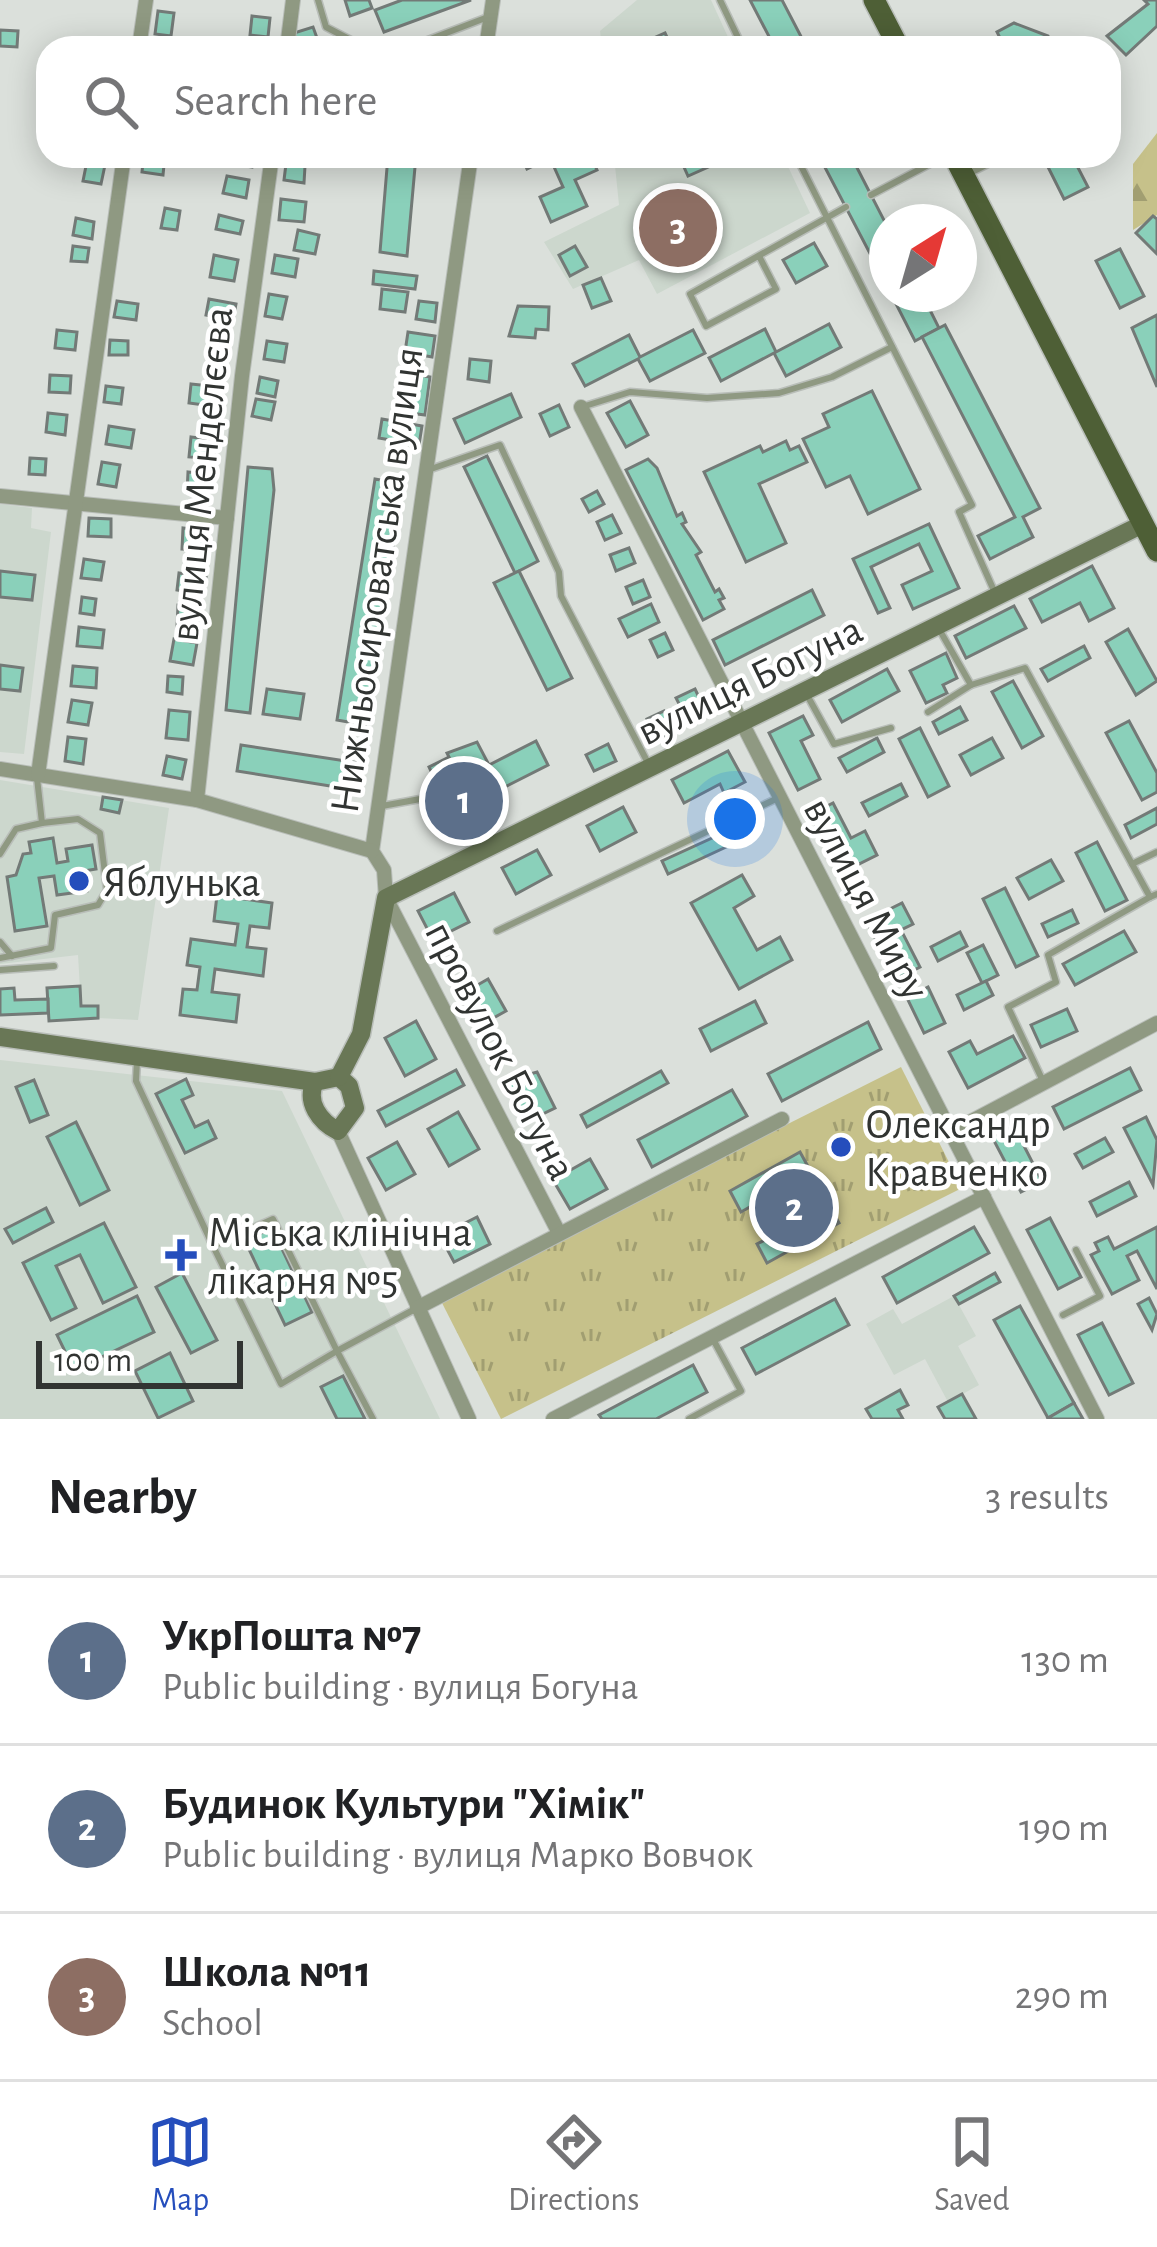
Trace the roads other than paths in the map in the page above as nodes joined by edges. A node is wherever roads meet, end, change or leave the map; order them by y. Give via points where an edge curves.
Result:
1 (146, 0) edge
2 (293, 0) edge
3 (318, 0) edge
4 (720, 0) edge
5 (874, 0) edge
6 (492, 8) edge
7 (141, 36) edge
8 (288, 36) edge
9 (343, 36) edge
10 (432, 36) edge
11 (737, 36) edge
12 (893, 36) edge
13 (122, 168) edge
14 (271, 168) edge
15 (469, 168) edge
16 (802, 168) edge
17 (941, 168) edge
18 (957, 168) edge
19 (871, 195) dead end
20 (846, 207) dead end
21 (826, 218) junction
22 (759, 256) junction
23 (892, 347) junction
24 (581, 407) joint
25 (427, 471) junction
26 (0, 496) edge
27 (76, 505) junction
28 (227, 518) junction
29 (1143, 524) junction
30 (1157, 551) edge
31 (997, 596) junction
32 (938, 626) junction
33 (971, 685) junction
34 (806, 691) junction
35 (928, 712) dead end
36 (740, 725) junction
37 (891, 728) dead end
38 (651, 768) junction
39 (0, 769) edge
40 (38, 775) junction
41 (431, 797) dead end
42 (778, 798) junction
43 (197, 800) junction
44 (379, 807) junction
45 (42, 823) junction
46 (372, 851) junction
47 (1157, 852) edge
48 (0, 854) edge
49 (1132, 865) junction
50 (1154, 896) edge
51 (386, 898) junction
52 (497, 931) dead end
53 (0, 942) edge
54 (12, 956) junction
55 (0, 958) edge
56 (54, 966) dead end
57 (0, 970) edge
58 (1157, 1023) edge
59 (0, 1036) edge
60 (137, 1056) junction
61 (339, 1077) junction
62 (315, 1082) junction
63 (1043, 1082) junction
64 (782, 1119) dead end
65 (338, 1131) junction
66 (951, 1132) junction
67 (984, 1197) junction
68 (559, 1233) junction
69 (213, 1246) junction
70 (1076, 1250) dead end
71 (418, 1308) junction
72 (1063, 1316) dead end
73 (712, 1337) junction
74 (337, 1351) junction
75 (574, 1414) edge
76 (373, 1419) edge
77 (469, 1419) edge
78 (553, 1419) edge
79 (689, 1419) edge
80 (1097, 1419) edge

1 - 7 street
2 - 8 street
3 - 9 lane via 326,27
4 - 11 lane
5 - 12 main road
6 - 10 lane
13 - 27 street
14 - 28 street, вулиця Менделєєва
15 - 25 street, Нижньосироватська вулиця
16 - 21 lane
17 - 19 lane
18 - 29 main road
20 - 21 lane
21 - 22 lane
21 - 23 lane
22 - 22 lane via 776,289 706,326 690,294
23 - 24 lane via 778,393 630,392
23 - 31 lane via 972,505 959,512
24 - 36 street, вулиця Миру
25 - 38 lane via 500,445 559,572 561,596
25 - 44 street, Нижньосироватська вулиця
26 - 27 street
27 - 28 street
27 - 40 street
28 - 43 street, вулиця Менделєєва
29 - 30 main road
29 - 31 main road, вулиця Богуна
31 - 32 main road, вулиця Богуна
32 - 33 lane
32 - 34 main road, вулиця Богуна
33 - 35 lane
33 - 49 lane via 1024,668
34 - 36 main road, вулиця Богуна
34 - 37 lane via 834,744
36 - 38 main road, вулиця Богуна
36 - 42 street, вулиця Миру
38 - 51 main road, вулиця Богуна
39 - 40 street
40 - 43 street
40 - 45 lane
41 - 44 lane
42 - 52 lane
42 - 66 street, вулиця Миру
43 - 46 street
44 - 46 street, Нижньосироватська вулиця
45 - 48 lane via 16,829
45 - 54 lane via 78,819 100,832 107,890 98,904 55,915 50,948
46 - 51 street, Нижньосироватська вулиця
47 - 49 lane
49 - 50 lane
50 - 63 lane via 1048,955 1057,982 1008,1007
51 - 61 main road, Нижньосироватська вулиця via 361,1034
51 - 68 street, провулок Богуна
53 - 54 lane
54 - 55 lane
56 - 57 lane
58 - 63 street
59 - 60 main road
60 - 62 main road
60 - 69 lane via 136,1081
61 - 62 main road
61 - 65 main road, Нижньосироватська вулиця via 355,1108
62 - 65 main road via 312,1101
63 - 66 street
64 - 68 street
65 - 71 street
66 - 67 street, вулиця Миру
67 - 73 street
67 - 80 street, вулиця Миру
68 - 71 street
69 - 74 lane via 273,1219
69 - 74 lane via 281,1384
70 - 72 lane via 1100,1296
71 - 74 lane
71 - 77 street
73 - 75 street
73 - 79 lane via 741,1391
74 - 76 lane
75 - 78 street

